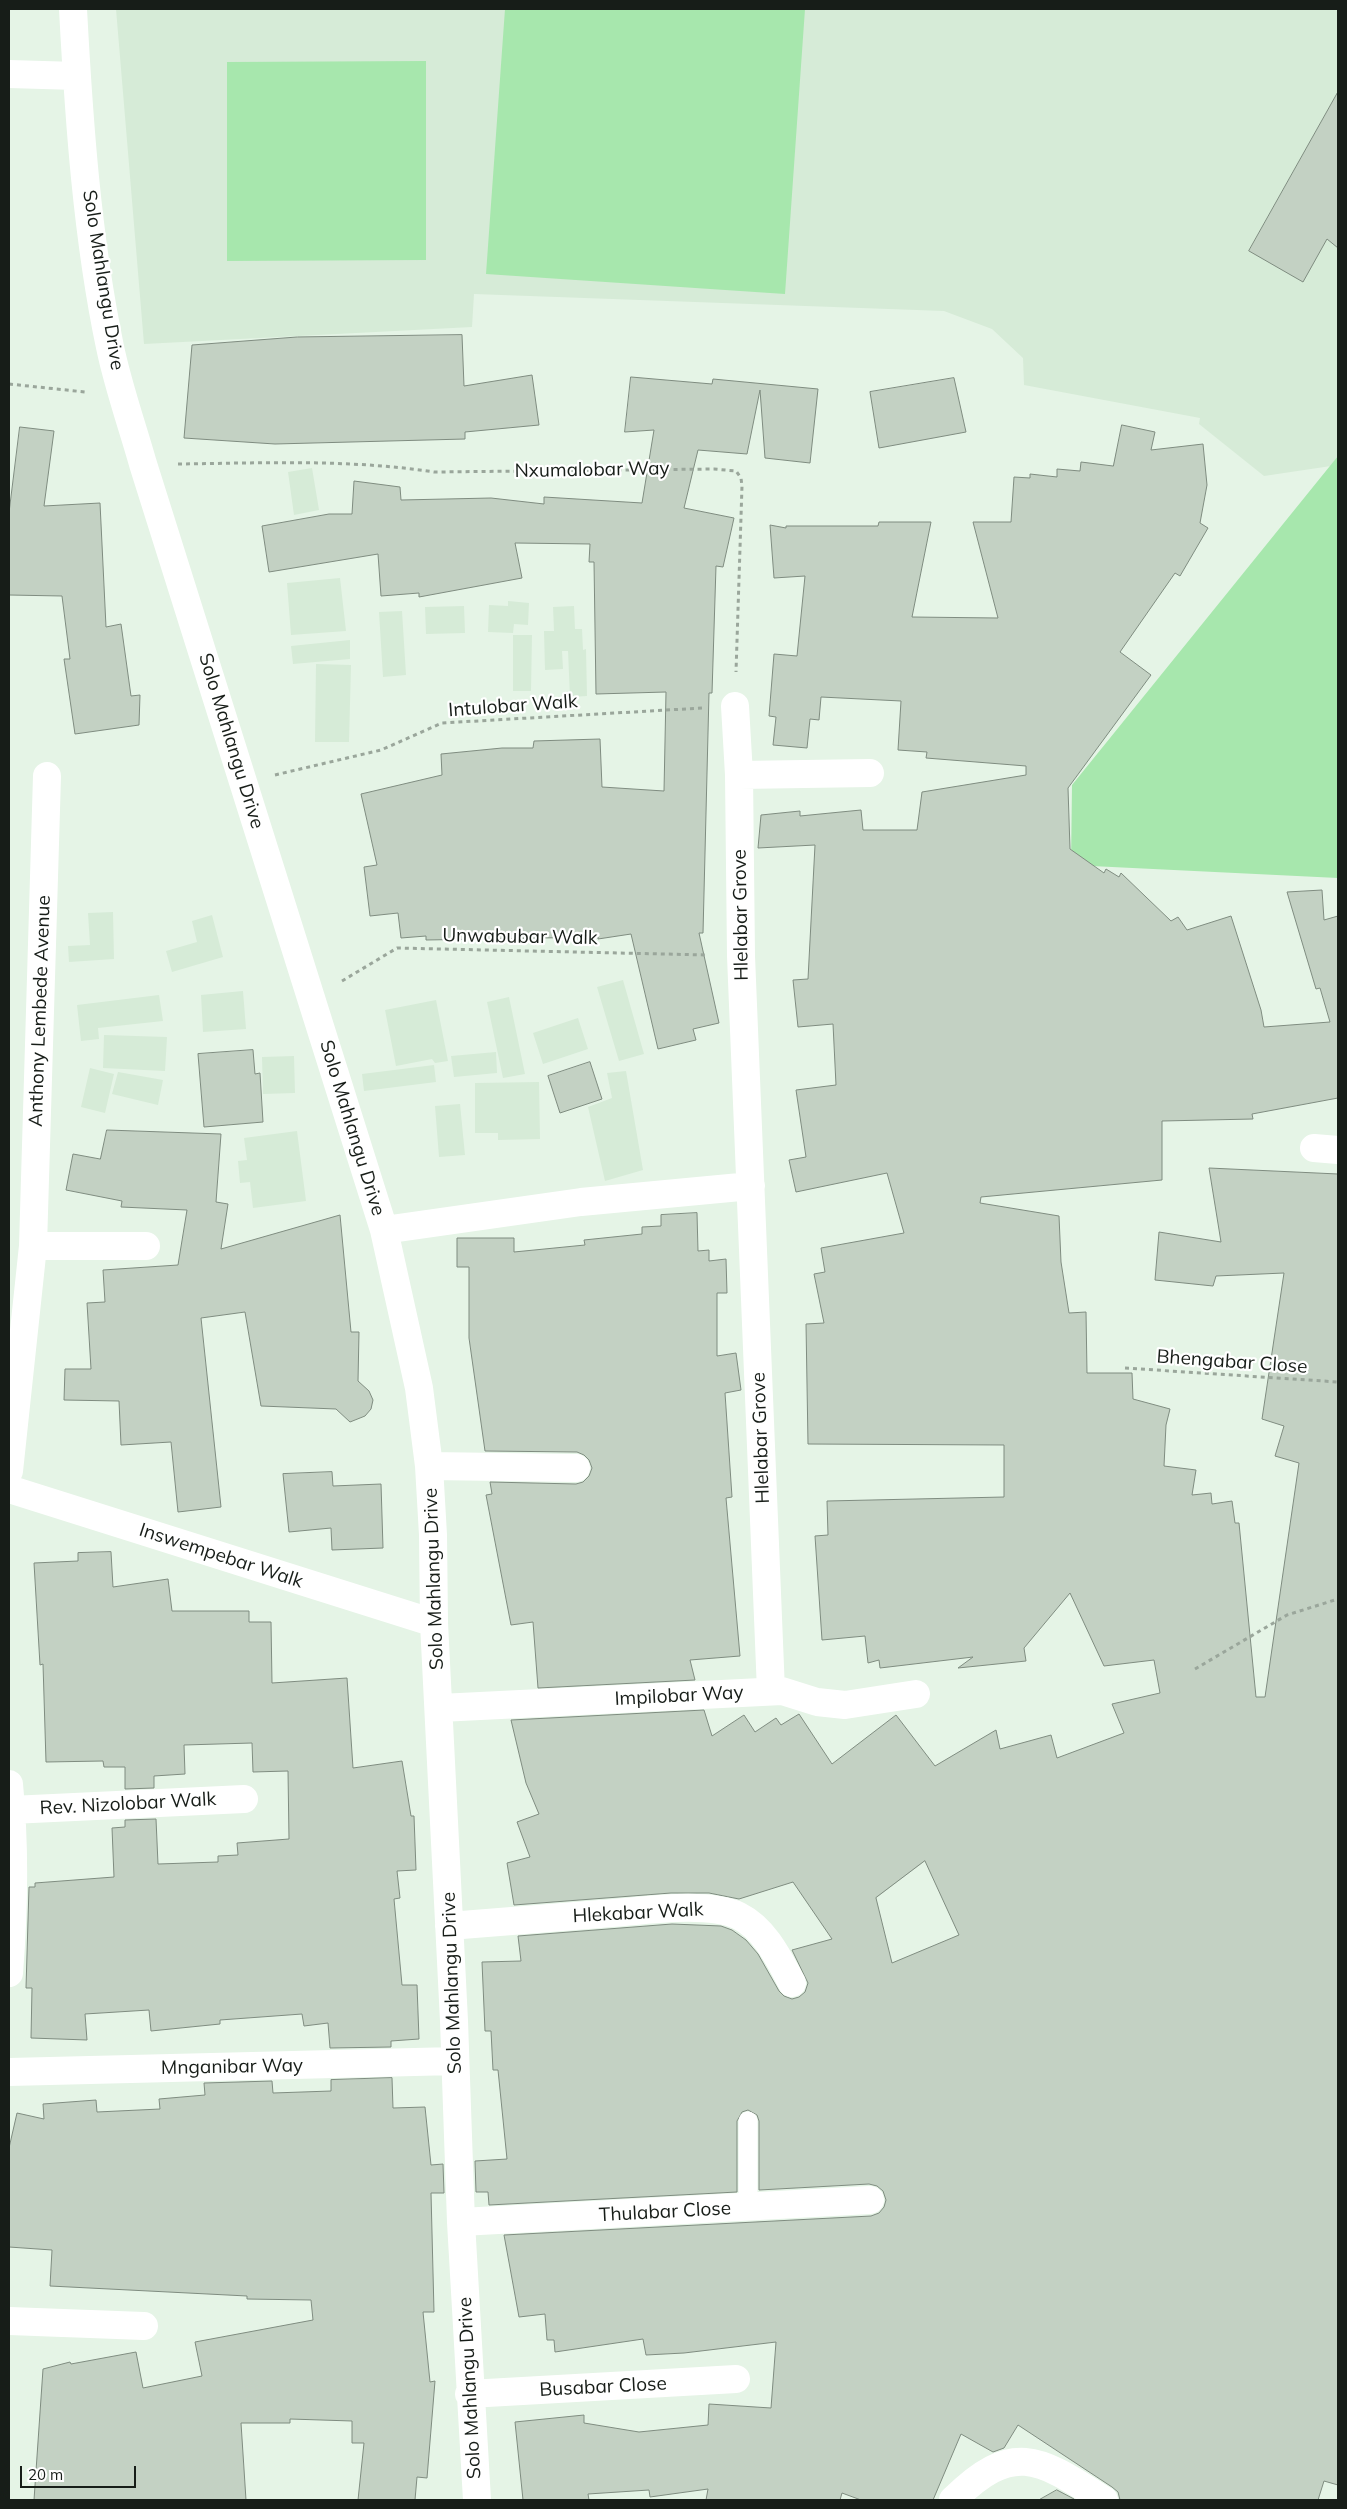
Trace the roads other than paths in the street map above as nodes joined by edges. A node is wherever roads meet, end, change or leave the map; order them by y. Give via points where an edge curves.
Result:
1 (73, 9) edge
2 (9, 74) edge
3 (77, 76) junction
4 (735, 706) road end
5 (870, 773) dead end
6 (739, 775) junction
7 (47, 776) dead end
8 (751, 1186) junction
9 (384, 1230) junction
10 (33, 1246) junction
11 (146, 1246) dead end
12 (429, 1466) junction
13 (576, 1468) dead end
14 (9, 1471) edge
15 (9, 1488) edge
16 (434, 1623) junction
17 (771, 1691) junction
18 (916, 1694) dead end
19 (440, 1708) junction
20 (10, 1797) edge
21 (244, 1799) dead end
22 (449, 1926) junction
23 (9, 1973) edge
24 (792, 1983) dead end
25 (455, 2061) junction
26 (9, 2072) edge
27 (748, 2121) dead end
28 (870, 2200) dead end
29 (748, 2207) junction
30 (461, 2222) junction
31 (9, 2321) edge
32 (144, 2326) dead end
33 (736, 2379) dead end
34 (469, 2394) junction
35 (959, 2494) edge
36 (476, 2500) edge
37 (1104, 2500) edge

1 - 3 street, Solo Mahlangu Drive
2 - 3 street
3 - 9 street, Solo Mahlangu Drive via 93,238 110,347 143,464
4 - 6 street
5 - 6 street
6 - 8 street, Hlelabar Grove via 741,956
7 - 10 street, Anthony Lembede Avenue
8 - 9 street via 581,1202
8 - 17 street, Hlelabar Grove
9 - 12 street, Solo Mahlangu Drive via 419,1388
10 - 11 street
10 - 14 street, Anthony Lembede Avenue
12 - 13 street, Solo Mahlangu Drive
12 - 16 street, Solo Mahlangu Drive
15 - 16 street, Inswempebar Walk
16 - 19 street, Solo Mahlangu Drive
17 - 18 street, Impilobar Way via 845,1705
17 - 19 street, Impilobar Way
19 - 22 street, Solo Mahlangu Drive
20 - 21 street, Rev. Nizolobar Walk
20 - 23 street via 12,1936
22 - 24 street, Hlekabar Walk via 658,1910 724,1910 751,1924 766,1939
22 - 25 street, Solo Mahlangu Drive
25 - 26 street, Mnganibar Way
25 - 30 street, Solo Mahlangu Drive
27 - 29 lane
28 - 29 street, Thulabar Close
29 - 30 street, Thulabar Close
30 - 34 street, Solo Mahlangu Drive
31 - 32 street
33 - 34 street, Busabar Close
34 - 36 street, Solo Mahlangu Drive
35 - 37 street via 988,2471 1009,2462 1033,2462 1058,2471

